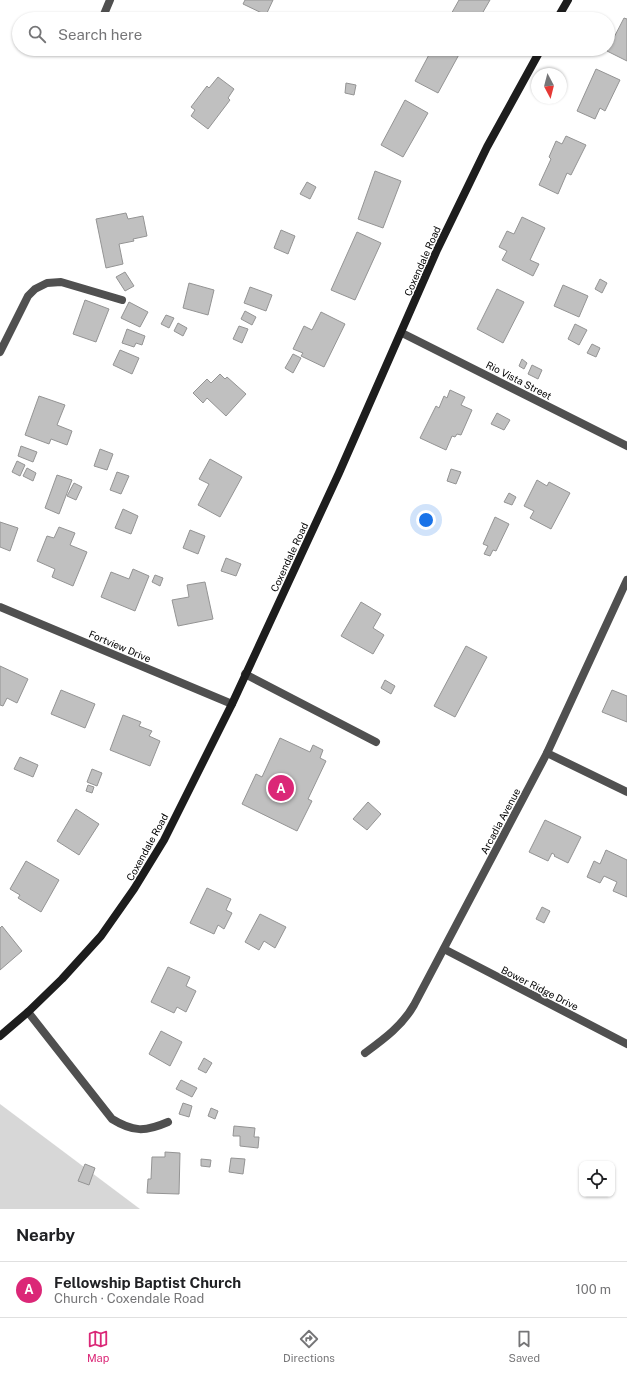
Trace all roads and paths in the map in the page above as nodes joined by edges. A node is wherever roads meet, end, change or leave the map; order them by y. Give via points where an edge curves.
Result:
1 (110, 0) edge
2 (568, 0) edge
3 (105, 12) edge
4 (561, 12) edge
5 (537, 56) edge
6 (122, 300) dead end
7 (402, 333) junction
8 (0, 352) edge
9 (627, 446) edge
10 (627, 580) edge
11 (0, 607) edge
12 (245, 674) junction
13 (232, 704) junction
14 (376, 742) dead end
15 (547, 753) junction
16 (627, 792) edge
17 (444, 949) junction
18 (28, 1012) junction
19 (0, 1036) edge
20 (627, 1044) edge
21 (365, 1053) dead end
22 (168, 1122) dead end

1 - 3 street
2 - 4 street
5 - 7 street, Coxendale Road via 483,154 437,250
6 - 8 street via 61,282 48,283 35,289 28,296
7 - 9 street, Rio Vista Street
7 - 12 street, Coxendale Road via 340,473
10 - 15 street, Arcadia Avenue
11 - 13 street, Fortview Drive
12 - 13 street, Coxendale Road
12 - 14 street
13 - 18 street, Coxendale Road via 164,840 134,889 101,936
15 - 16 street
15 - 17 street, Arcadia Avenue
17 - 20 street, Bower Ridge Drive
17 - 21 street, Arcadia Avenue via 408,1017
18 - 19 street, Coxendale Road
18 - 22 street via 112,1119 125,1127 140,1130 155,1128

